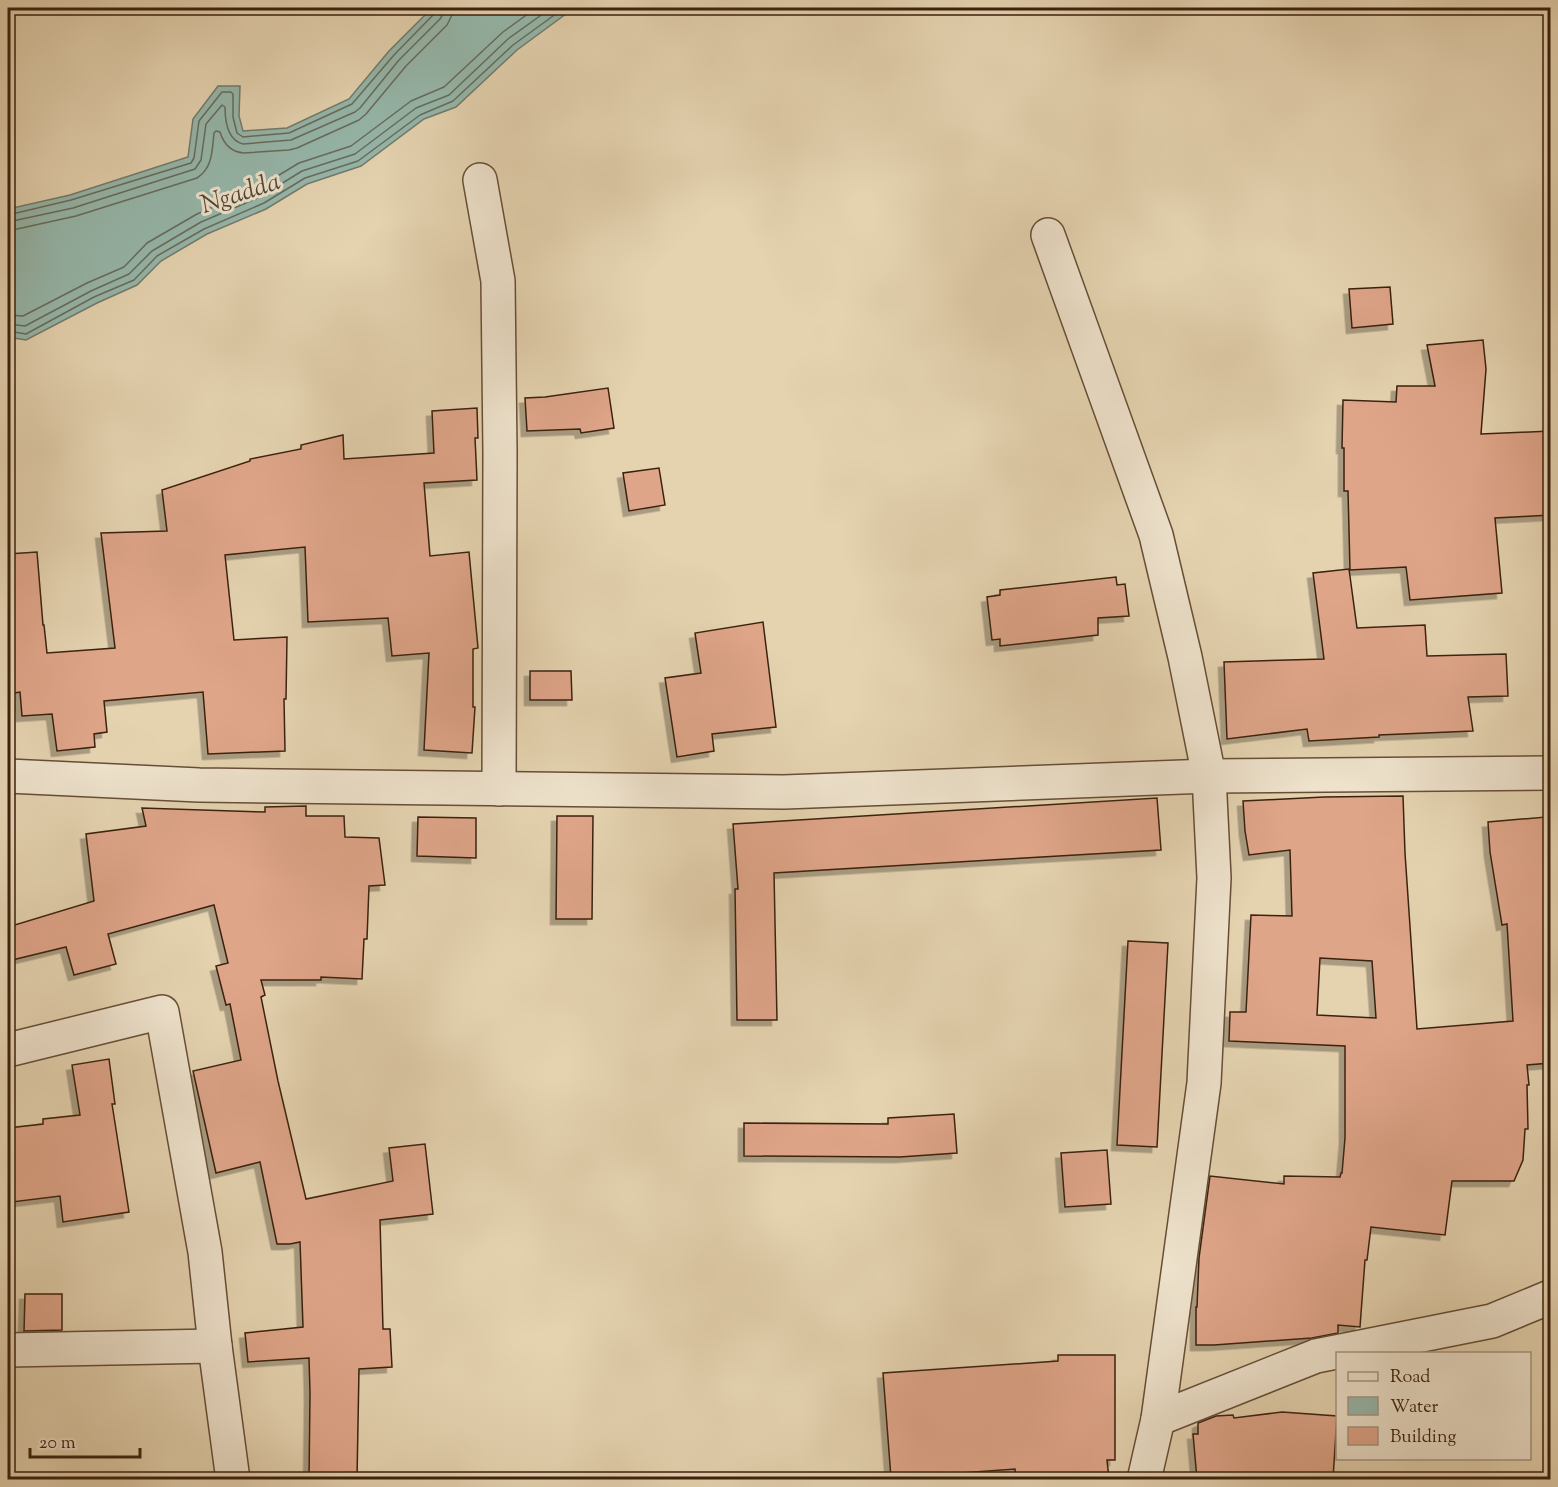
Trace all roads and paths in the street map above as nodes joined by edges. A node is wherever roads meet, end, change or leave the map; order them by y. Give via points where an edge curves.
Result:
1 (480, 180) dead end
2 (1048, 235) dead end
3 (1551, 772) edge
4 (8, 776) edge
5 (1209, 777) junction
6 (499, 789) junction
7 (8, 1050) edge
8 (1551, 1297) edge
9 (215, 1346) junction
10 (8, 1350) edge
11 (1336, 1352) edge
12 (1336, 1352) edge
13 (1158, 1419) junction
14 (233, 1479) edge
15 (1143, 1479) edge

1 - 6 street via 498,281
2 - 5 street via 1156,535
3 - 5 street
4 - 6 street via 199,785
5 - 6 street via 784,792
5 - 13 street via 1215,878 1204,1083
7 - 9 street via 162,1012 205,1252
8 - 12 street via 1492,1321
9 - 10 street
9 - 14 street
11 - 13 street via 1316,1356
13 - 15 street

